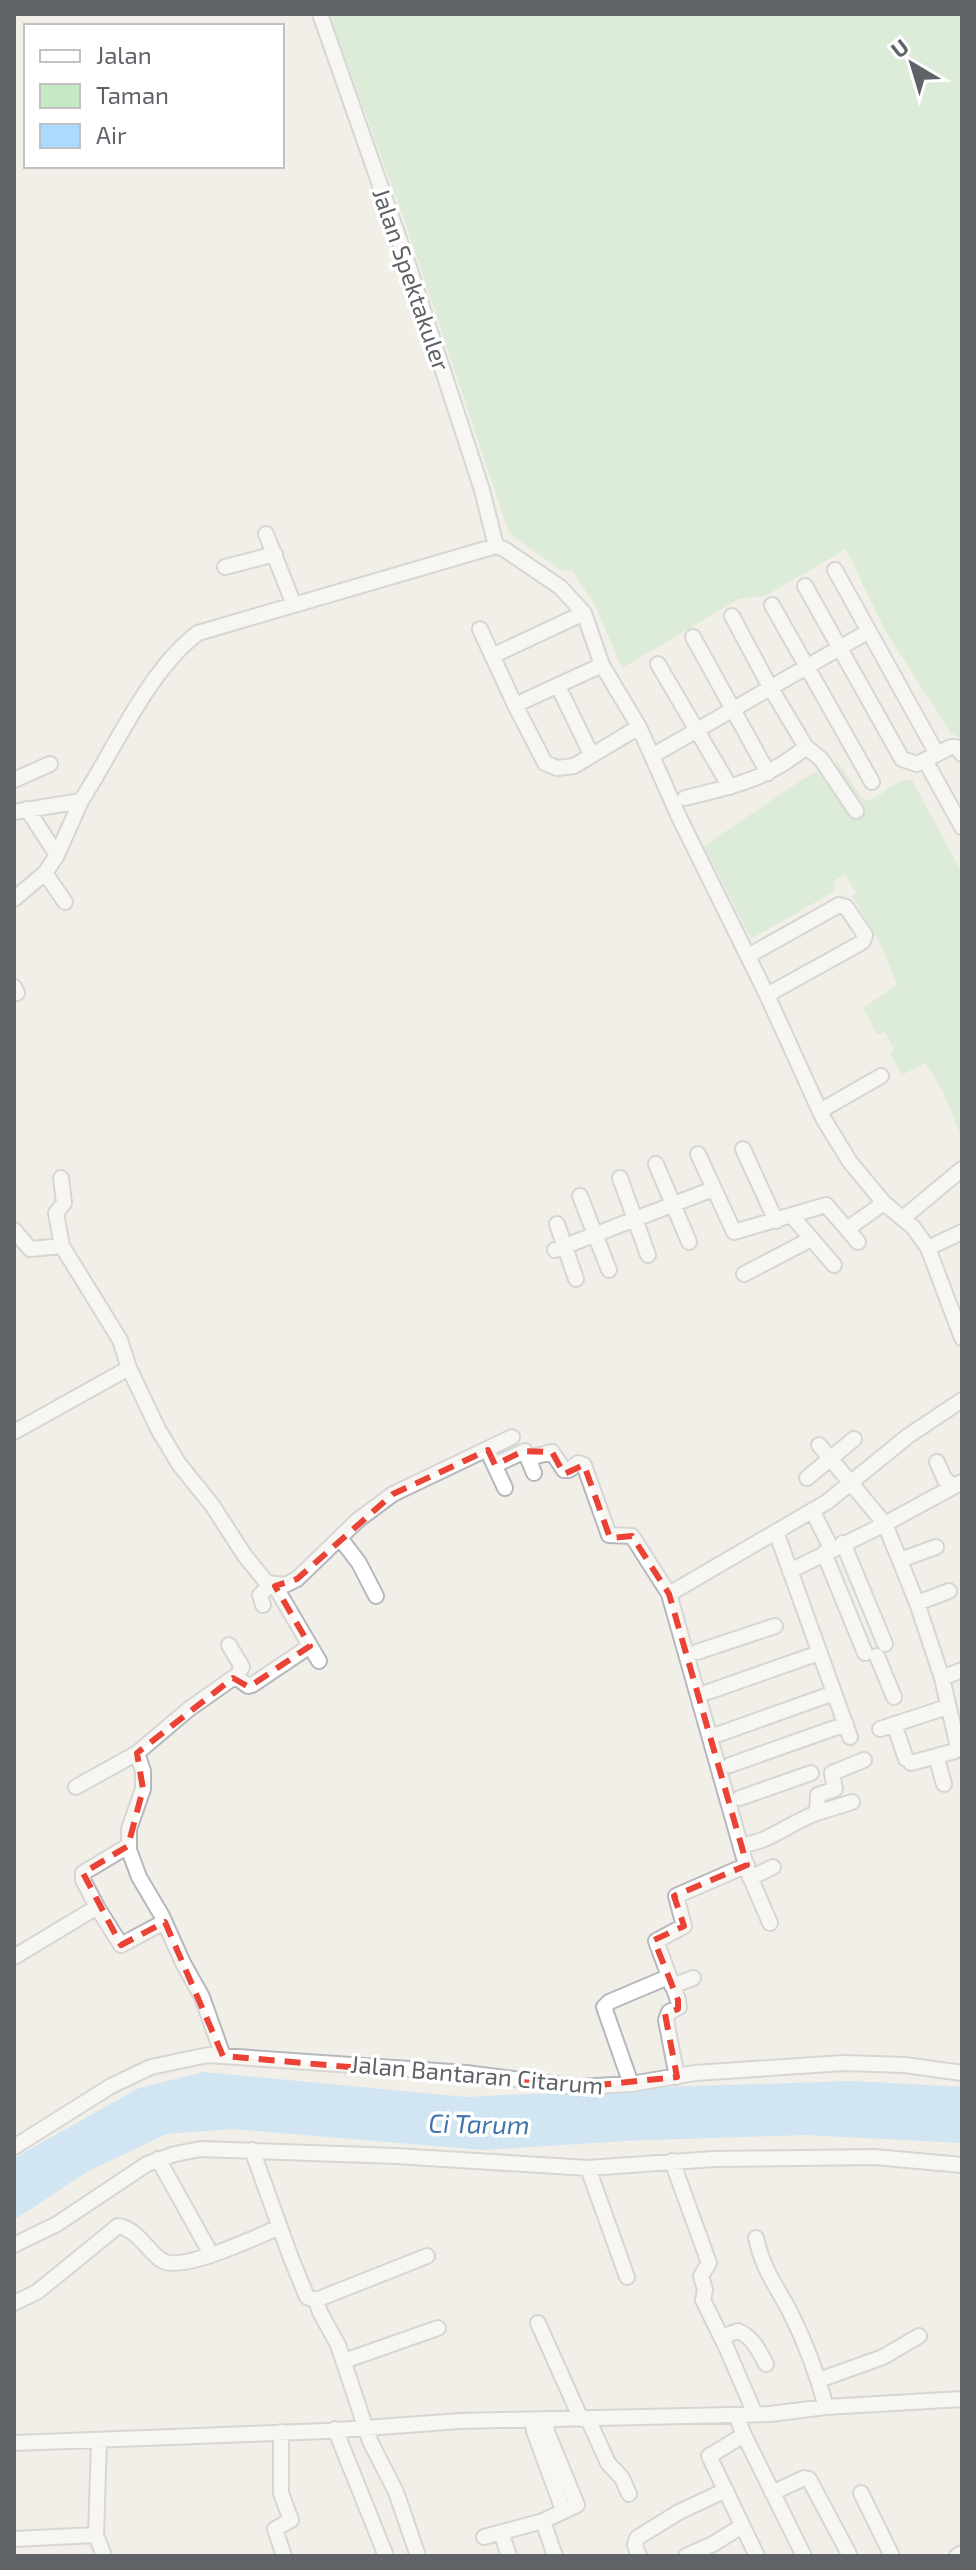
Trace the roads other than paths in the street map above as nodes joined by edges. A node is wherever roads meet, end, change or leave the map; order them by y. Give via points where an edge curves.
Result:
1 (320, 14) edge
2 (266, 534) dead end
3 (496, 546) junction
4 (275, 554) junction
5 (225, 567) dead end
6 (835, 570) dead end
7 (805, 586) dead end
8 (294, 605) junction
9 (772, 605) dead end
10 (584, 613) junction
11 (732, 616) dead end
12 (480, 629) dead end
13 (869, 631) junction
14 (693, 637) dead end
15 (839, 648) junction
16 (492, 656) junction
17 (658, 664) dead end
18 (599, 666) junction
19 (805, 667) junction
20 (558, 686) junction
21 (770, 687) junction
22 (515, 705) junction
23 (733, 709) junction
24 (635, 729) junction
25 (696, 731) junction
26 (806, 747) junction
27 (591, 754) junction
28 (962, 754) edge
29 (652, 756) junction
30 (931, 757) junction
31 (50, 764) dead end
32 (768, 773) junction
33 (14, 780) edge
34 (872, 782) dead end
35 (730, 787) junction
36 (685, 798) dead end
37 (81, 801) junction
38 (18, 809) edge
39 (856, 811) dead end
40 (962, 827) edge
41 (57, 855) junction
42 (45, 873) junction
43 (14, 899) edge
44 (65, 902) dead end
45 (748, 956) junction
46 (767, 995) junction
47 (881, 1076) dead end
48 (820, 1111) junction
49 (743, 1149) dead end
50 (698, 1154) dead end
51 (656, 1164) dead end
52 (962, 1169) edge
53 (61, 1178) dead end
54 (620, 1178) dead end
55 (713, 1189) junction
56 (580, 1196) dead end
57 (884, 1203) junction
58 (674, 1205) junction
59 (791, 1215) junction
60 (634, 1218) junction
61 (903, 1218) junction
62 (776, 1221) junction
63 (557, 1224) dead end
64 (847, 1229) junction
65 (14, 1230) edge
66 (962, 1232) edge
67 (595, 1233) junction
68 (811, 1239) junction
69 (689, 1242) dead end
70 (858, 1242) dead end
71 (62, 1246) junction
72 (559, 1248) junction
73 (928, 1248) junction
74 (648, 1255) dead end
75 (834, 1265) dead end
76 (609, 1270) dead end
77 (744, 1274) dead end
78 (576, 1279) dead end
79 (962, 1338) edge
80 (129, 1368) junction
81 (962, 1400) edge
82 (14, 1432) edge
83 (512, 1437) dead end
84 (854, 1439) dead end
85 (819, 1445) dead end
86 (488, 1450) junction
87 (529, 1458) junction
88 (830, 1458) junction
89 (937, 1462) dead end
90 (495, 1465) junction
91 (534, 1473) dead end
92 (807, 1478) dead end
93 (957, 1484) edge
94 (850, 1485) junction
95 (505, 1488) dead end
96 (816, 1518) dead end
97 (885, 1524) junction
98 (778, 1537) dead end
99 (340, 1538) junction
100 (936, 1547) dead end
101 (833, 1549) junction
102 (900, 1560) junction
103 (790, 1571) junction
104 (273, 1585) junction
105 (949, 1591) dead end
106 (669, 1594) junction
107 (376, 1596) dead end
108 (917, 1603) junction
109 (263, 1605) dead end
110 (775, 1626) dead end
111 (229, 1645) dead end
112 (310, 1646) junction
113 (876, 1651) junction
114 (697, 1652) dead end
115 (819, 1653) junction
116 (319, 1661) dead end
117 (962, 1670) edge
118 (236, 1677) junction
119 (942, 1678) junction
120 (708, 1692) dead end
121 (834, 1693) junction
122 (894, 1697) dead end
123 (947, 1707) junction
124 (957, 1723) edge
125 (719, 1734) dead end
126 (137, 1753) junction
127 (936, 1756) junction
128 (864, 1760) dead end
129 (730, 1765) dead end
130 (811, 1773) dead end
131 (944, 1784) dead end
132 (76, 1787) dead end
133 (835, 1789) junction
134 (740, 1798) dead end
135 (817, 1813) junction
136 (742, 1845) junction
137 (128, 1846) junction
138 (773, 1867) dead end
139 (749, 1872) junction
140 (97, 1907) junction
141 (164, 1922) junction
142 (770, 1923) dead end
143 (14, 1957) edge
144 (693, 1978) dead end
145 (670, 1982) junction
146 (223, 2056) junction
147 (962, 2073) edge
148 (677, 2077) junction
149 (631, 2084) junction
150 (14, 2147) edge
151 (252, 2150) junction
152 (158, 2159) junction
153 (672, 2161) junction
154 (962, 2165) edge
155 (588, 2168) junction
156 (280, 2227) junction
157 (756, 2238) dead end
158 (14, 2245) edge
159 (211, 2254) junction
160 (427, 2256) dead end
161 (627, 2277) dead end
162 (316, 2300) junction
163 (14, 2303) edge
164 (538, 2323) dead end
165 (438, 2328) dead end
166 (919, 2336) dead end
167 (721, 2337) junction
168 (344, 2361) junction
169 (766, 2364) dead end
170 (819, 2380) junction
171 (962, 2399) edge
172 (826, 2407) junction
173 (755, 2414) junction
174 (736, 2415) junction
175 (585, 2419) junction
176 (539, 2420) junction
177 (365, 2428) junction
178 (335, 2429) junction
179 (281, 2432) junction
180 (744, 2435) junction
181 (99, 2441) junction
182 (14, 2443) edge
183 (726, 2490) junction
184 (772, 2493) junction
185 (861, 2493) dead end
186 (629, 2494) dead end
187 (543, 2521) junction
188 (742, 2526) junction
189 (501, 2532) junction
190 (96, 2535) junction
191 (484, 2537) dead end
192 (14, 2539) edge
193 (716, 2550) edge
194 (962, 2553) edge
195 (104, 2556) edge
196 (284, 2556) edge
197 (386, 2556) edge
198 (418, 2556) edge
199 (509, 2556) edge
200 (555, 2556) edge
201 (639, 2556) edge
202 (686, 2556) edge
203 (757, 2556) edge
204 (804, 2556) edge
205 (850, 2556) edge
206 (892, 2556) edge
207 (957, 2556) edge

1 - 3 street, Jalan Spektakuler via 411,273
2 - 4 street
3 - 8 street
3 - 10 street via 560,587
4 - 5 street
4 - 8 street
6 - 13 street
7 - 15 street
8 - 37 street via 198,633 185,642 125,726
9 - 19 street
10 - 16 street
10 - 18 street
11 - 21 street
12 - 16 street
13 - 15 street
13 - 30 street
14 - 23 street
15 - 19 street
15 - 30 street via 902,759 912,764
16 - 22 street
17 - 25 street
18 - 20 street
18 - 24 street
19 - 21 street
19 - 34 street
20 - 22 street
20 - 27 street
21 - 23 street
21 - 26 street
22 - 27 street via 547,765 570,768
23 - 25 street
23 - 32 street
24 - 27 street
24 - 29 street
25 - 29 street
25 - 35 street
26 - 32 street
26 - 39 street via 821,759
28 - 30 street via 955,747
29 - 45 street
30 - 40 street
31 - 33 street
32 - 35 street
35 - 36 street
37 - 38 street
37 - 41 street
38 - 41 street
41 - 42 street
42 - 43 street
42 - 44 street
45 - 46 street
45 - 46 street via 839,905 865,935 859,944
46 - 48 street
47 - 48 street
48 - 57 street via 841,1149
49 - 62 street
50 - 55 street
51 - 58 street
52 - 61 street
53 - 71 street via 65,1201 56,1213
54 - 60 street
55 - 58 street
55 - 62 street via 734,1232
56 - 67 street
57 - 61 street
57 - 64 street
58 - 60 street
58 - 69 street
59 - 62 street
59 - 64 street via 827,1205
59 - 68 street
60 - 67 street
60 - 74 street
61 - 73 street
63 - 72 street
64 - 70 street
65 - 71 street via 30,1249
66 - 73 street
67 - 72 street
67 - 76 street
68 - 75 street
68 - 77 street
71 - 80 street via 120,1340
72 - 78 street
73 - 79 street
80 - 82 street
80 - 104 street via 179,1464 245,1556
81 - 94 street
83 - 86 street
84 - 88 street
85 - 88 street
86 - 90 street
86 - 99 street via 393,1494
87 - 90 street via 523,1451
87 - 91 street
87 - 106 street via 549,1452 564,1470 584,1465 609,1535 635,1540
88 - 92 street
88 - 94 street
89 - 93 street via 945,1480
90 - 95 street
93 - 97 street
94 - 97 street
94 - 106 street
96 - 101 street
97 - 101 street
97 - 102 street
98 - 103 street
99 - 104 street via 297,1579
99 - 107 street
100 - 102 street
101 - 103 street
101 - 113 street
101 - 113 street
102 - 108 street
103 - 115 street
104 - 109 street via 260,1595
104 - 112 street
105 - 108 street
106 - 136 street
108 - 119 street
110 - 114 street
111 - 118 street via 242,1667
112 - 116 street
112 - 118 street via 252,1685
113 - 122 street
115 - 120 street
115 - 121 street
117 - 119 street
118 - 126 street
119 - 123 street
121 - 125 street
121 - 129 street via 848,1730
123 - 124 street
123 - 127 street via 887,1726 909,1761
124 - 127 street via 958,1747
126 - 132 street
126 - 137 street via 143,1789
127 - 131 street
128 - 133 street via 834,1771
130 - 134 street
133 - 135 street via 818,1795
133 - 135 street via 846,1804
135 - 136 street via 762,1842
136 - 139 street
137 - 140 street via 83,1873
137 - 141 street
138 - 139 street
139 - 142 street
139 - 145 street via 712,1878 675,1897 684,1926 655,1945
140 - 141 street via 121,1945
140 - 143 street
141 - 146 street via 202,1997
144 - 145 street
145 - 148 street via 679,2007 666,2020
145 - 149 street via 604,2007
146 - 149 street, Jalan Bantaran Citarum via 466,2073 579,2087
146 - 150 street, Jalan Bantaran Citarum via 151,2067
147 - 148 street, Jalan Bantaran Citarum via 844,2063
148 - 149 street, Jalan Bantaran Citarum
151 - 152 street via 201,2149
151 - 155 street
151 - 156 street
152 - 158 street via 57,2224
152 - 159 street
153 - 154 street via 874,2157
153 - 155 street
153 - 167 street via 709,2263 701,2276 702,2298
155 - 161 street
156 - 159 street
156 - 162 street via 304,2291
157 - 170 street via 764,2268 802,2335
159 - 163 street via 171,2265 132,2231 118,2226 37,2292
160 - 162 street
162 - 168 street
164 - 175 street
165 - 168 street
166 - 170 street via 883,2357
167 - 169 street via 744,2334
167 - 173 street
168 - 177 street
170 - 172 street
171 - 172 street
172 - 173 street
173 - 174 street
174 - 175 street
174 - 180 street
175 - 176 street
175 - 186 street
176 - 177 street
176 - 187 street via 534,2431 563,2510
177 - 178 street
177 - 198 street
178 - 179 street
178 - 197 street
179 - 181 street
179 - 196 street via 281,2493 291,2520 275,2529
180 - 183 street via 710,2454
180 - 184 street
181 - 182 street
181 - 190 street
183 - 188 street
183 - 201 street via 637,2538
184 - 204 street
184 - 205 street via 804,2478 811,2480
185 - 206 street
187 - 189 street
187 - 200 street
188 - 193 street
188 - 203 street
189 - 191 street
189 - 199 street
190 - 192 street
190 - 195 street
193 - 202 street
194 - 207 street

